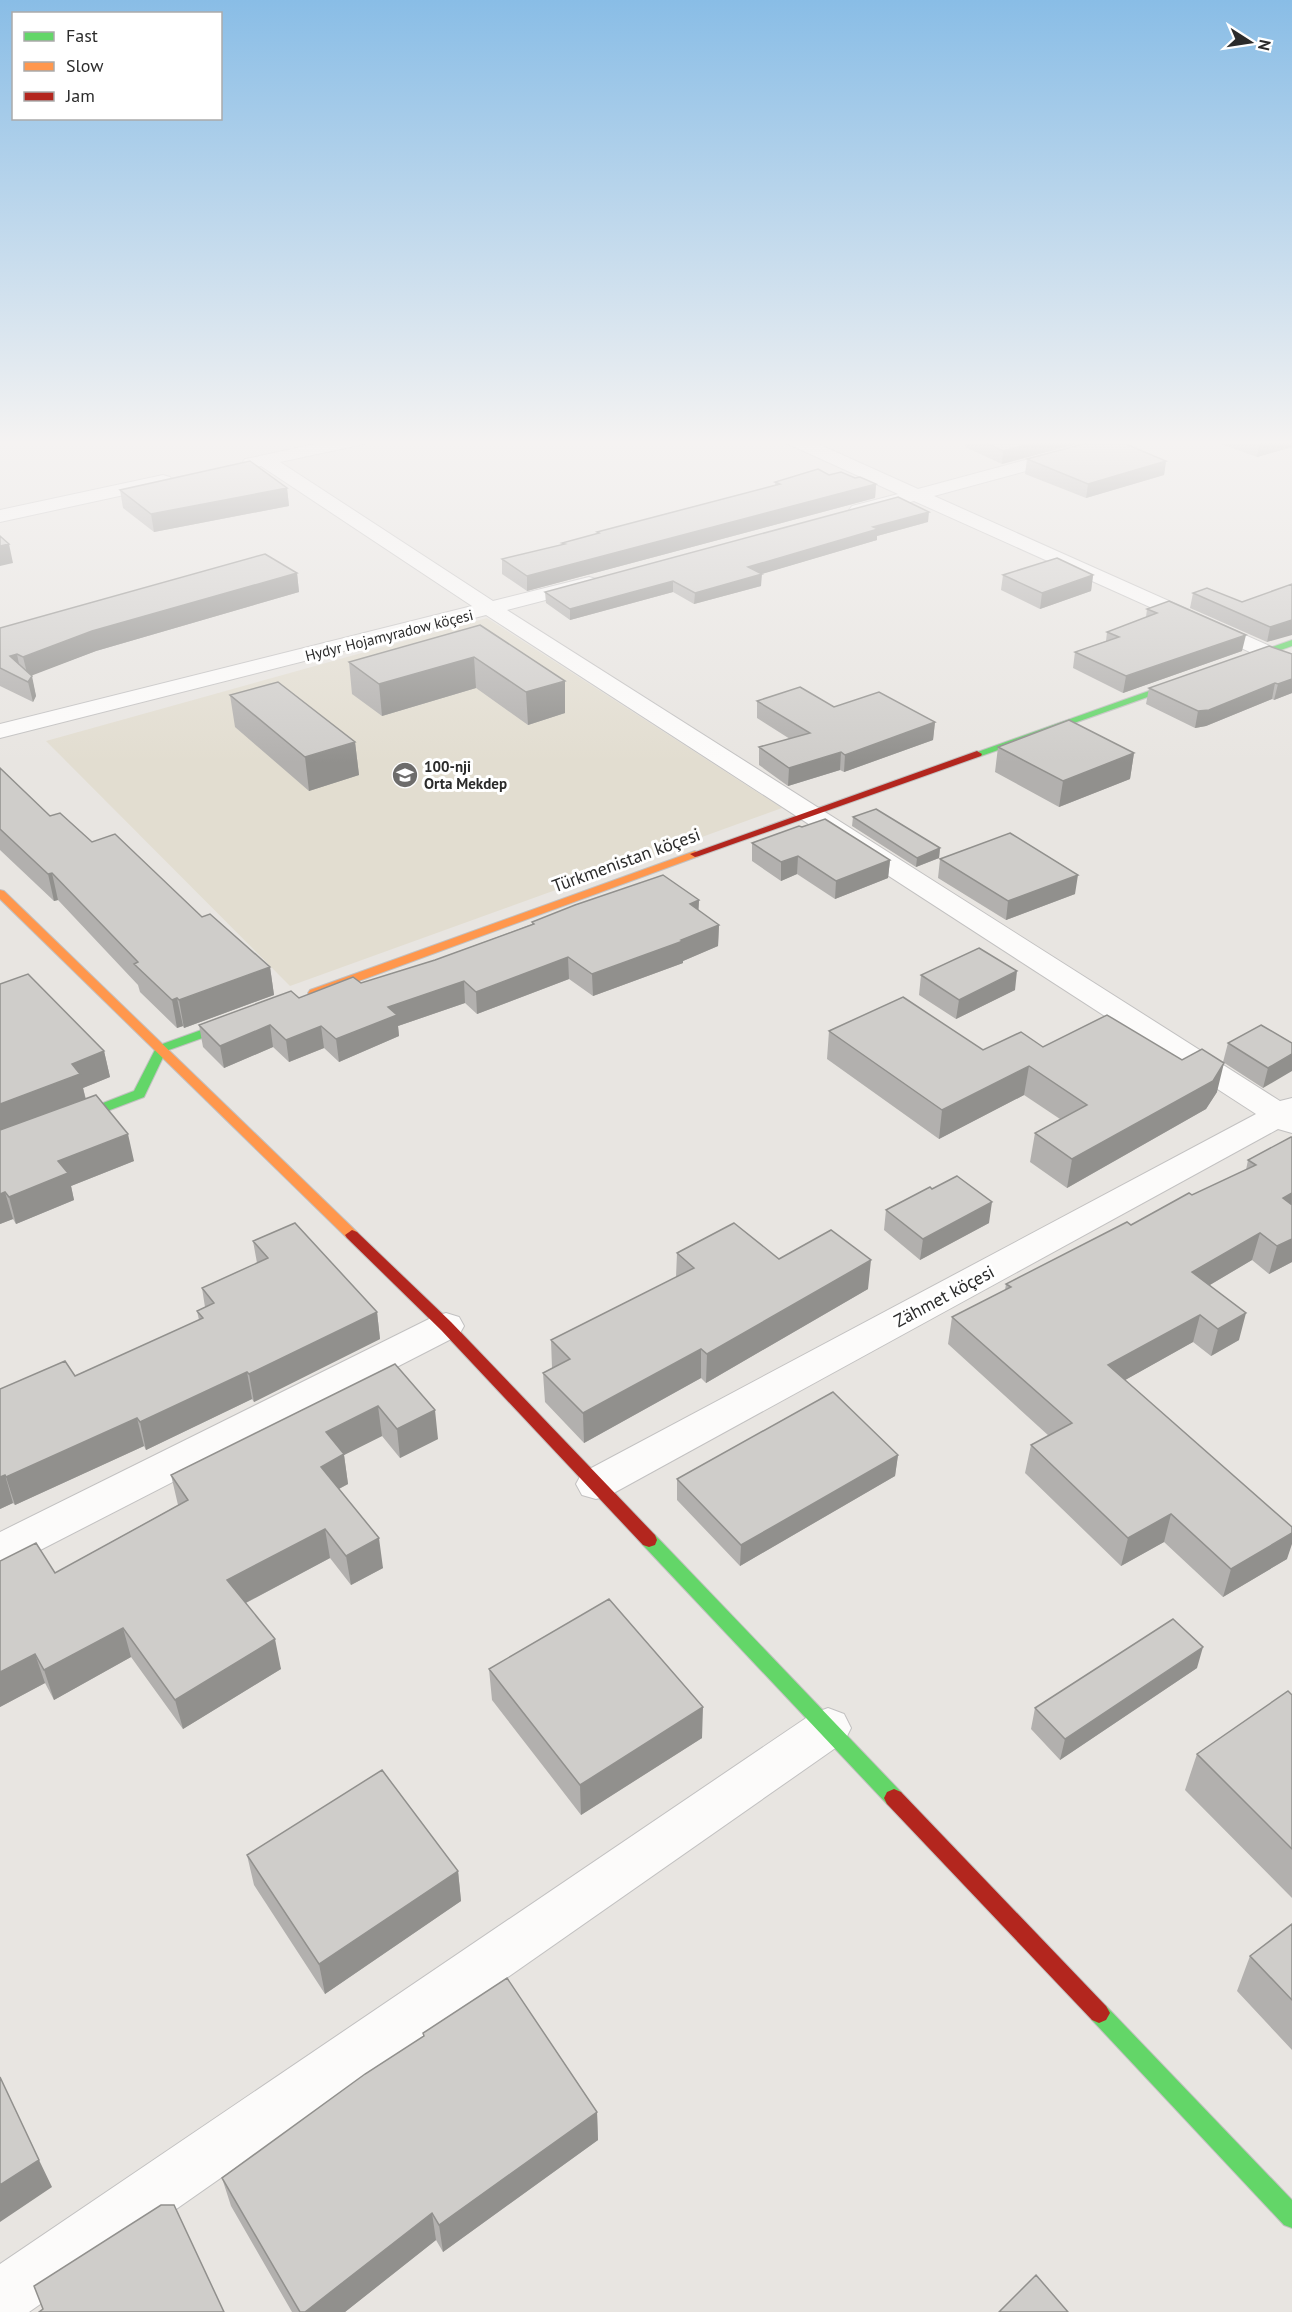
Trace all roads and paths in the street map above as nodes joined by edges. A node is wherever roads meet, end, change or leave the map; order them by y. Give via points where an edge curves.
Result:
1 (397, 547) edge
2 (1032, 547) edge
3 (606, 578) edge
4 (492, 609) junction
5 (1292, 643) edge
6 (1266, 652) junction
7 (1292, 664) edge
8 (0, 731) edge
9 (808, 813) junction
10 (0, 893) edge
11 (306, 996) edge
12 (262, 1012) edge
13 (161, 1049) junction
14 (1288, 1115) edge
15 (0, 1148) edge
16 (446, 1326) junction
17 (596, 1484) junction
18 (0, 1551) edge
19 (828, 1728) junction
20 (1292, 2217) edge
21 (0, 2298) edge

1 - 4 street
2 - 6 street
3 - 4 street, Hydyr Hojamyradow köçesi
4 - 8 street, Hydyr Hojamyradow köçesi
4 - 9 street
5 - 6 street, Türkmenistan köçesi
6 - 7 street
6 - 9 street, Türkmenistan köçesi
9 - 11 street, Türkmenistan köçesi
9 - 14 street
10 - 13 street
12 - 13 street
13 - 15 street via 139,1094
13 - 16 street
14 - 17 street, Zähmet köçesi
16 - 17 street
16 - 18 street
17 - 19 street
19 - 20 street
19 - 21 street

